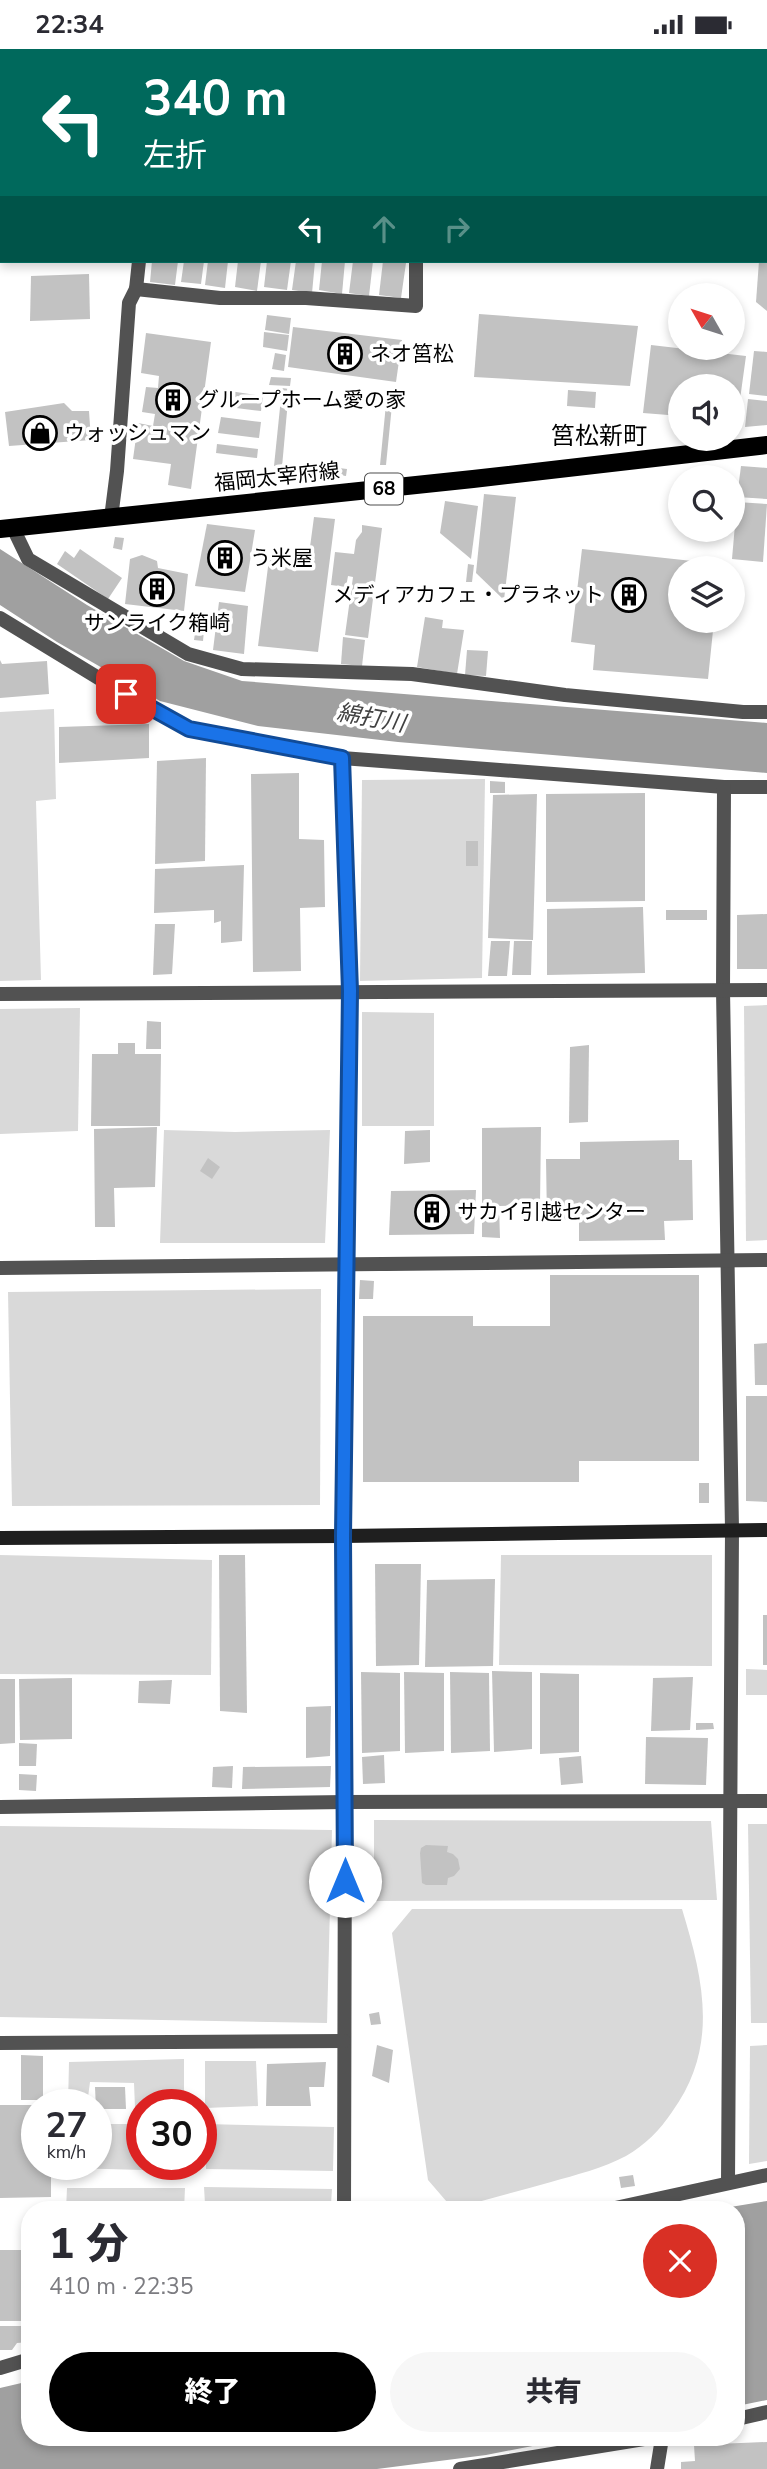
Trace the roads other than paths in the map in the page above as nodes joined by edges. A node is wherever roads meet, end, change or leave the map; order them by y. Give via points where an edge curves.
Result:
1 (139, 263) edge
2 (416, 263) edge
3 (136, 289) junction
4 (767, 445) edge
5 (111, 518) junction
6 (4, 529) edge
7 (0, 618) edge
8 (767, 712) edge
9 (342, 758) junction
10 (724, 787) junction
11 (767, 787) edge
12 (723, 990) junction
13 (767, 990) edge
14 (350, 991) junction
15 (0, 994) edge
16 (728, 1260) junction
17 (767, 1261) edge
18 (348, 1264) junction
19 (0, 1268) edge
20 (732, 1529) junction
21 (767, 1530) edge
22 (343, 1536) junction
23 (0, 1538) edge
24 (345, 1801) junction
25 (731, 1801) junction
26 (767, 1801) edge
27 (0, 1807) edge
28 (344, 2041) junction
29 (0, 2043) edge
30 (767, 2175) edge
31 (728, 2182) junction
32 (344, 2201) edge
33 (645, 2201) edge
34 (21, 2362) edge
35 (0, 2368) edge
36 (767, 2412) edge
37 (745, 2417) edge
38 (601, 2446) edge
39 (661, 2446) edge
40 (460, 2469) edge
41 (657, 2469) edge

1 - 3 street
2 - 3 street via 416,306 306,298 220,298
3 - 5 street via 129,303
4 - 5 main road, 福岡太宰府線 / 68
5 - 6 main road, 福岡太宰府線 / 68
6 - 8 street via 28,559 188,654 242,669 412,674 565,695
7 - 9 street via 189,729
9 - 10 street
9 - 14 street
10 - 11 street
10 - 12 street
12 - 13 street
12 - 14 street
12 - 16 street
14 - 15 street
14 - 18 street
16 - 17 street
16 - 18 street
16 - 20 street
18 - 19 street
18 - 22 street
20 - 21 street
20 - 22 street
20 - 25 street
22 - 23 street
22 - 24 street
24 - 25 street
24 - 27 street
24 - 28 street
25 - 26 street
25 - 31 street
28 - 29 street
28 - 32 street
30 - 31 street
31 - 33 street
34 - 35 street
36 - 37 street
38 - 40 street
39 - 41 street

